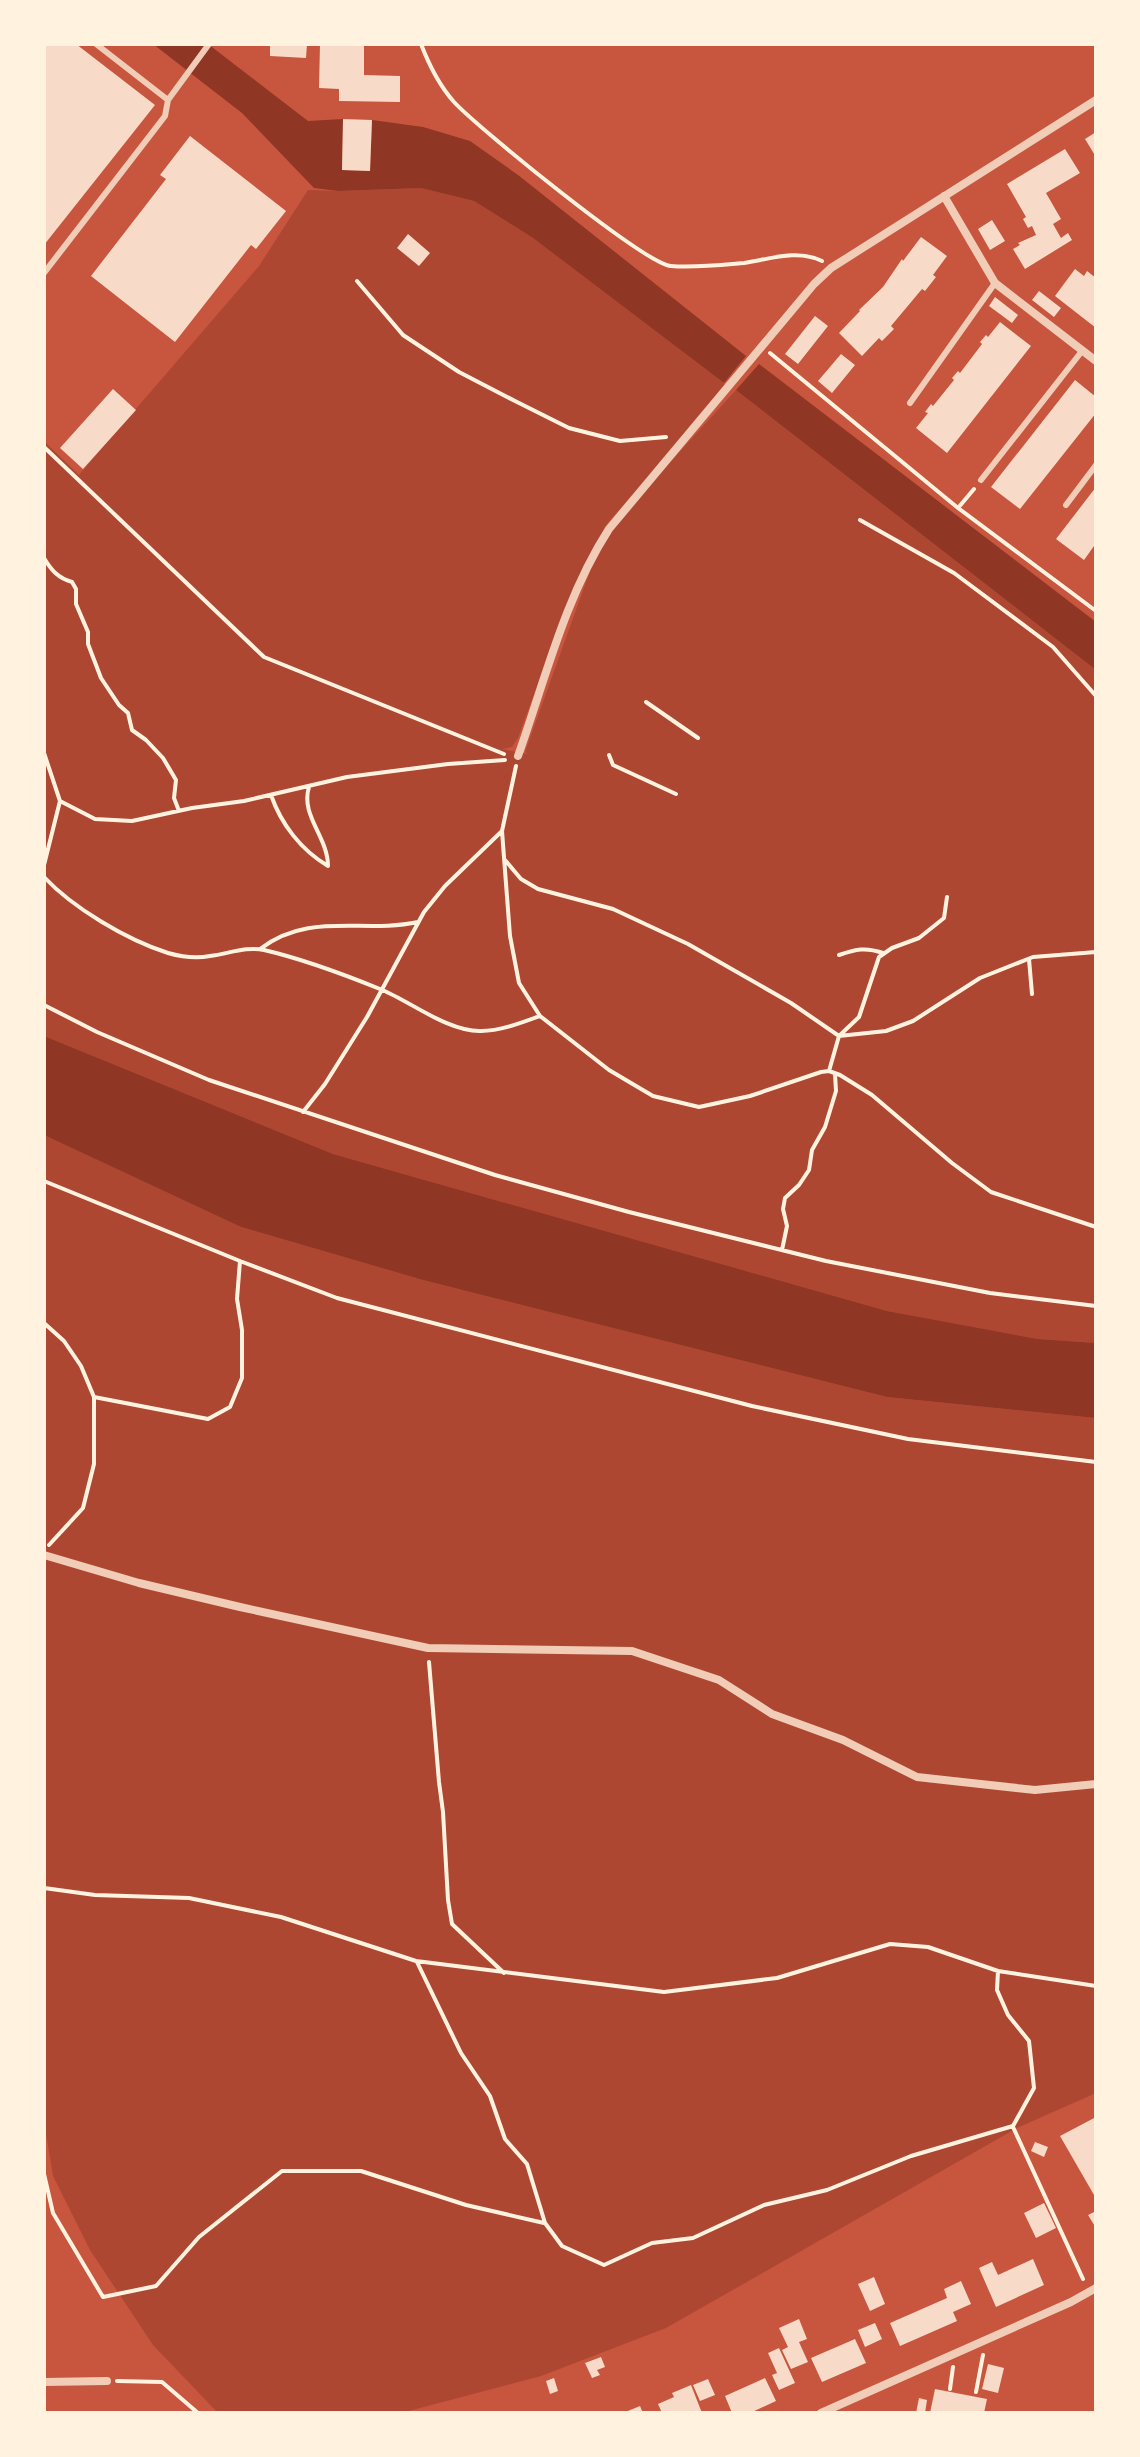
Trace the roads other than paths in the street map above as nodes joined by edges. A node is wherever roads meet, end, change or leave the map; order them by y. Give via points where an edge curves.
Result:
1 (96, 44) edge
2 (209, 44) edge
3 (168, 100) junction
4 (1096, 100) edge
5 (944, 196) junction
6 (44, 273) edge
7 (995, 283) junction
8 (1082, 351) junction
9 (1096, 361) edge
10 (910, 403) dead end
11 (1096, 465) edge
12 (981, 480) road end
13 (1066, 505) dead end
14 (518, 756) road end
15 (44, 1552) edge
16 (1096, 1784) edge
17 (1092, 2290) edge
18 (107, 2381) road end
19 (44, 2382) edge
20 (821, 2413) edge

1 - 3 lane
2 - 3 lane
3 - 6 lane via 165,116
4 - 5 street
5 - 7 street
5 - 14 street via 833,266 814,284 609,529 571,603
7 - 8 street
7 - 10 lane
8 - 9 street
8 - 12 lane
11 - 13 lane
15 - 16 street via 139,1583 428,1648 632,1651 719,1680 772,1714 843,1740 917,1777 1035,1790
17 - 20 street
18 - 19 street

